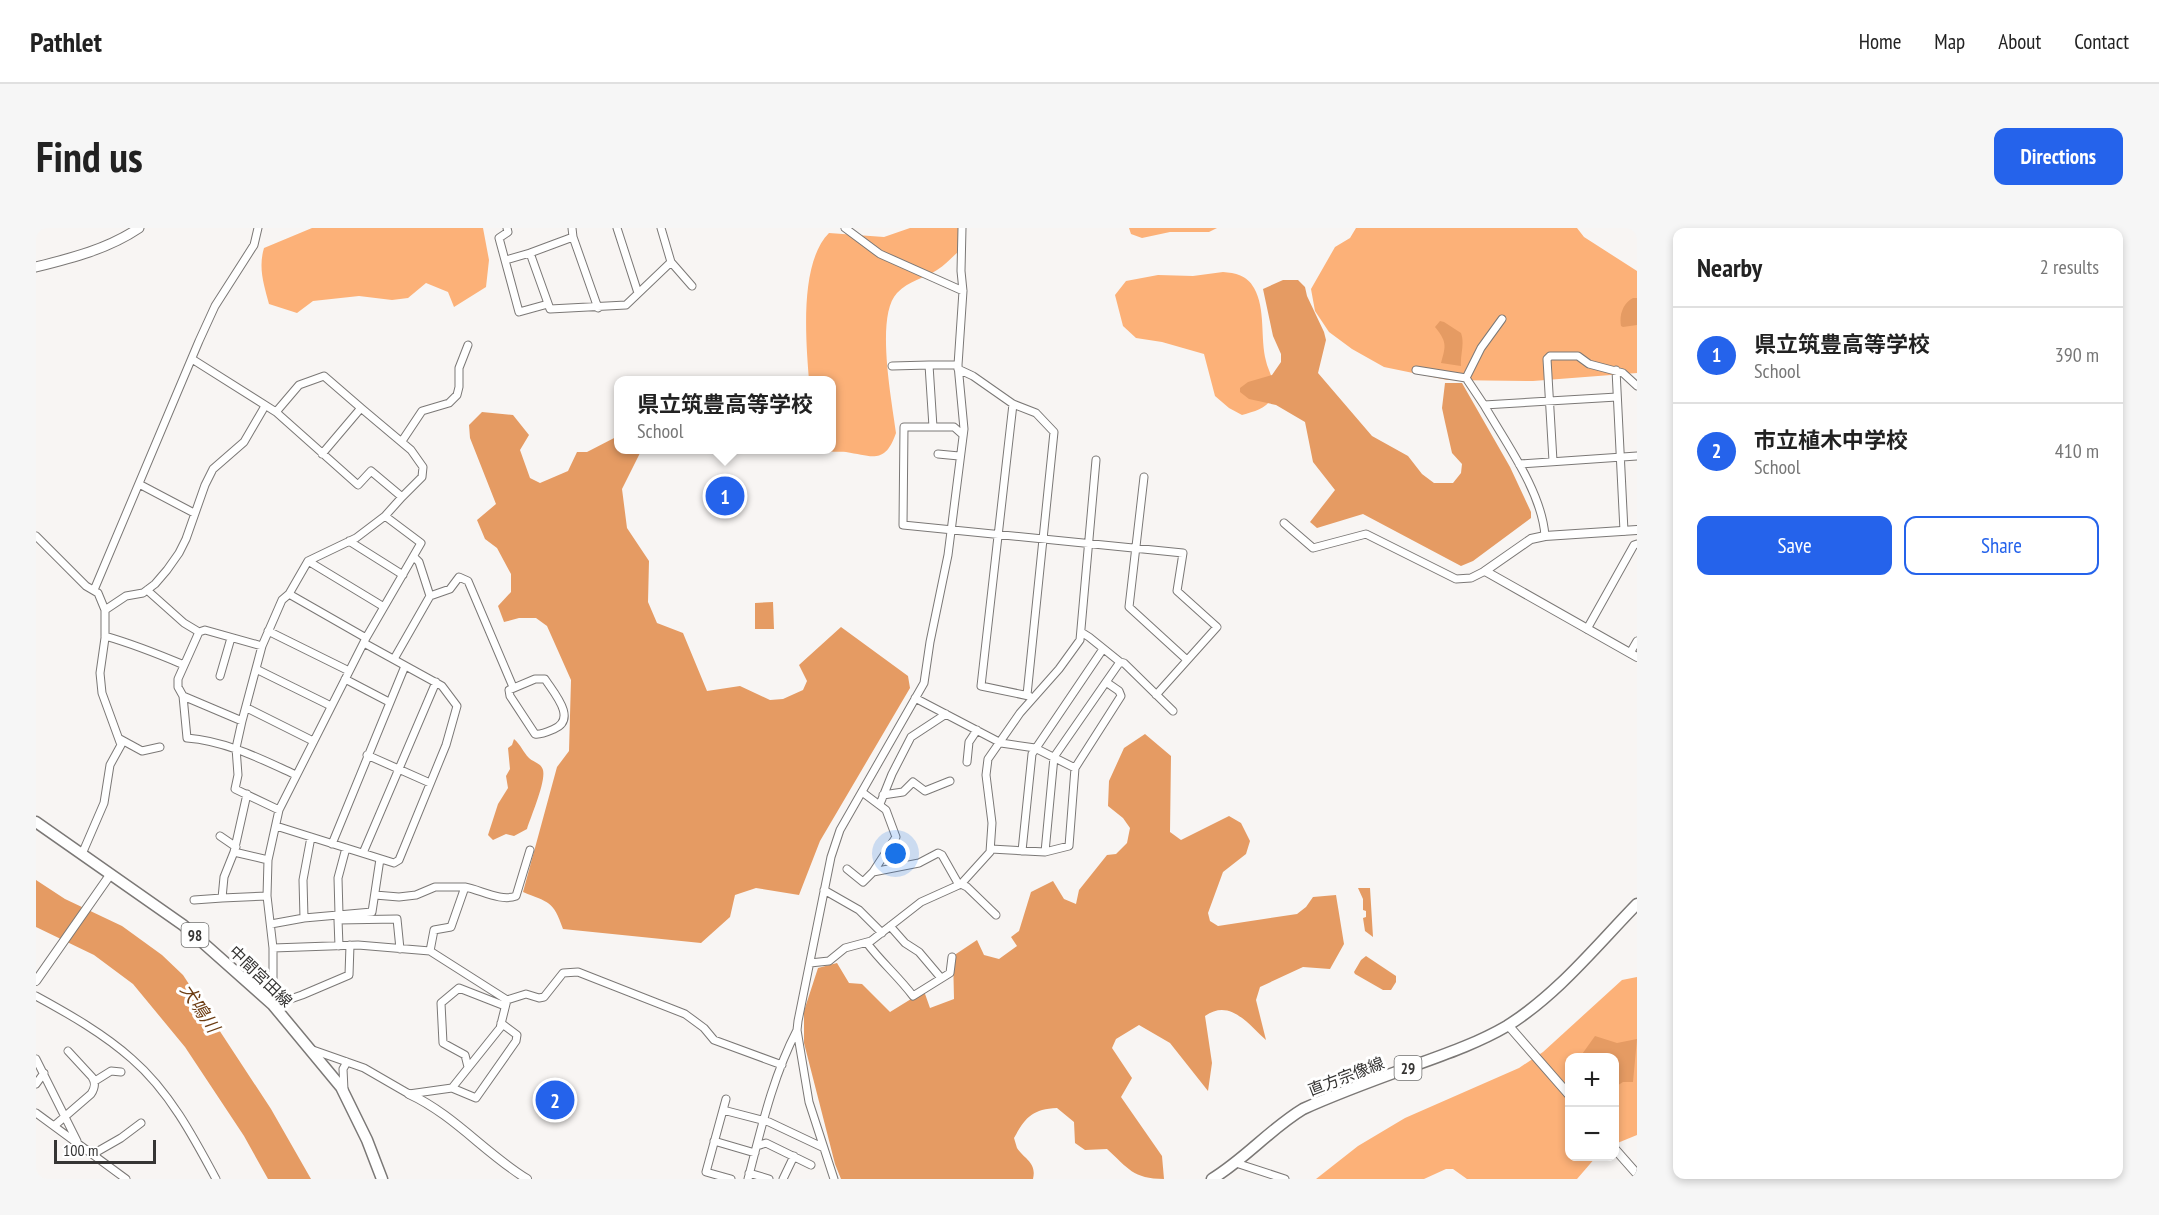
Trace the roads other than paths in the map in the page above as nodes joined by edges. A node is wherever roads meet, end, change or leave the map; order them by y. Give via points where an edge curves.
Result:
1 (140, 228) edge
2 (258, 228) edge
3 (507, 228) edge
4 (572, 228) edge
5 (617, 228) edge
6 (661, 228) edge
7 (845, 228) edge
8 (962, 228) edge
9 (128, 231) edge
10 (573, 237) junction
11 (530, 253) junction
12 (506, 260) junction
13 (671, 262) junction
14 (36, 267) edge
15 (692, 286) dead end
16 (963, 291) junction
17 (638, 293) junction
18 (548, 304) junction
19 (598, 308) junction
20 (1502, 319) dead end
21 (468, 345) dead end
22 (192, 359) junction
23 (929, 365) junction
24 (892, 366) dead end
25 (958, 367) junction
26 (1416, 370) dead end
27 (1616, 370) junction
28 (1466, 378) junction
29 (1637, 386) edge
30 (1617, 397) junction
31 (1549, 400) junction
32 (1013, 405) junction
33 (1484, 405) junction
34 (265, 406) junction
35 (360, 408) junction
36 (276, 412) junction
37 (933, 427) junction
38 (963, 435) junction
39 (402, 441) junction
40 (322, 454) junction
41 (938, 454) dead end
42 (959, 456) junction
43 (1637, 456) edge
44 (1620, 457) junction
45 (1096, 460) dead end
46 (1553, 461) junction
47 (1519, 464) junction
48 (1144, 477) dead end
49 (139, 484) junction
50 (402, 497) junction
51 (194, 513) junction
52 (385, 516) junction
53 (1284, 523) dead end
54 (951, 530) junction
55 (1637, 530) edge
56 (1624, 531) junction
57 (998, 535) junction
58 (36, 536) edge
59 (1545, 536) junction
60 (1043, 538) junction
61 (349, 541) junction
62 (1089, 543) junction
63 (1637, 544) edge
64 (1136, 547) junction
65 (414, 557) junction
66 (308, 561) junction
67 (1485, 571) junction
68 (403, 575) junction
69 (94, 590) junction
70 (147, 590) junction
71 (289, 594) junction
72 (429, 596) junction
73 (384, 607) junction
74 (105, 610) junction
75 (1587, 629) junction
76 (268, 631) junction
77 (199, 632) junction
78 (1081, 632) junction
79 (105, 636) junction
80 (231, 638) junction
81 (365, 640) junction
82 (1637, 642) edge
83 (262, 646) junction
84 (1103, 649) junction
85 (1634, 655) edge
86 (394, 659) junction
87 (1187, 660) junction
88 (1120, 662) junction
89 (184, 665) junction
90 (405, 666) junction
91 (256, 669) junction
92 (349, 671) junction
93 (220, 676) dead end
94 (345, 679) junction
95 (436, 682) junction
96 (1106, 682) junction
97 (513, 687) junction
98 (1156, 695) junction
99 (183, 696) junction
100 (1030, 697) junction
101 (915, 698) junction
102 (389, 702) junction
103 (331, 706) junction
104 (247, 708) junction
105 (1173, 711) dead end
106 (946, 714) junction
107 (242, 721) junction
108 (977, 730) junction
109 (120, 739) junction
110 (313, 741) junction
111 (1001, 743) junction
112 (160, 747) dead end
113 (1035, 748) junction
114 (236, 750) junction
115 (367, 755) junction
116 (1054, 757) junction
117 (967, 762) dead end
118 (1075, 768) junction
119 (398, 769) junction
120 (296, 775) junction
121 (950, 780) dead end
122 (430, 783) junction
123 (862, 792) junction
124 (247, 794) junction
125 (883, 795) junction
126 (879, 804) junction
127 (279, 810) junction
128 (36, 822) edge
129 (276, 826) junction
130 (220, 836) dead end
131 (311, 837) junction
132 (332, 844) junction
133 (345, 848) junction
134 (235, 849) junction
135 (991, 849) junction
136 (530, 850) dead end
137 (1022, 851) junction
138 (1045, 852) junction
139 (363, 854) junction
140 (82, 855) junction
141 (380, 859) junction
142 (268, 860) junction
143 (847, 869) dead end
144 (873, 872) junction
145 (107, 879) junction
146 (960, 884) junction
147 (465, 887) junction
148 (824, 890) junction
149 (375, 895) junction
150 (267, 896) junction
151 (222, 898) junction
152 (194, 900) dead end
153 (1637, 904) edge
154 (339, 914) junction
155 (996, 915) dead end
156 (304, 918) junction
157 (271, 924) junction
158 (890, 926) junction
159 (882, 933) junction
160 (867, 943) junction
161 (350, 945) junction
162 (339, 946) junction
163 (273, 948) junction
164 (400, 949) junction
165 (430, 951) junction
166 (952, 957) dead end
167 (810, 963) junction
168 (941, 978) junction
169 (36, 981) edge
170 (36, 996) edge
171 (506, 1003) junction
172 (273, 1005) junction
173 (501, 1023) junction
174 (1508, 1025) junction
175 (797, 1030) junction
176 (310, 1049) junction
177 (68, 1051) dead end
178 (36, 1059) edge
179 (347, 1062) junction
180 (782, 1065) junction
181 (468, 1067) junction
182 (122, 1072) dead end
183 (44, 1073) junction
184 (95, 1082) junction
185 (36, 1084) edge
186 (452, 1088) junction
187 (1565, 1091) edge
188 (409, 1094) junction
189 (345, 1096) junction
190 (726, 1099) dead end
191 (723, 1110) junction
192 (36, 1113) edge
193 (65, 1117) junction
194 (764, 1121) junction
195 (141, 1123) dead end
196 (54, 1126) junction
197 (714, 1141) junction
198 (78, 1143) junction
199 (822, 1147) junction
200 (756, 1150) junction
201 (93, 1154) junction
202 (1619, 1154) edge
203 (794, 1156) junction
204 (1236, 1163) junction
205 (811, 1164) dead end
206 (117, 1172) junction
207 (1637, 1174) edge
208 (749, 1176) edge
209 (111, 1179) edge
210 (126, 1179) edge
211 (216, 1179) edge
212 (382, 1179) edge
213 (527, 1179) edge
214 (731, 1179) edge
215 (769, 1179) edge
216 (783, 1179) edge
217 (834, 1179) edge
218 (1212, 1179) edge
219 (1285, 1179) edge

1 - 9 main road
2 - 22 street via 254,245 215,306
3 - 12 street via 508,232 498,238
4 - 10 street
5 - 17 street
6 - 13 street
7 - 16 street via 880,254
8 - 16 street
9 - 14 main road via 102,248
10 - 11 street
10 - 19 street
11 - 12 street
11 - 18 street
12 - 18 street via 519,312
13 - 15 street
13 - 17 street
16 - 25 street
17 - 19 street via 626,305
18 - 19 street via 550,309
20 - 28 street
21 - 39 street via 461,360 457,395 449,403 422,411
22 - 34 street
22 - 49 street
23 - 24 street
23 - 25 street
23 - 37 street
25 - 32 street
25 - 38 street
26 - 28 street
27 - 29 street
27 - 30 street
27 - 31 street via 1589,364 1572,354 1550,356
28 - 33 street
30 - 31 street
30 - 44 street
31 - 33 street
31 - 46 street
32 - 57 street
32 - 60 street via 1036,413 1054,432
33 - 47 street
34 - 36 street
34 - 51 street via 244,442 213,469
35 - 36 street via 324,376 299,385
35 - 39 street
35 - 40 street
36 - 40 street
37 - 38 street via 954,427
37 - 54 street via 904,427 903,525
38 - 42 street
39 - 50 street via 423,467 422,477
40 - 50 street via 358,485 370,471
41 - 42 street
42 - 54 street
43 - 44 street
44 - 46 street
44 - 56 street
45 - 62 street
46 - 47 street
47 - 59 street via 1537,502
48 - 64 street
49 - 51 street
49 - 69 street
50 - 52 street
51 - 70 street via 179,554
52 - 61 street
52 - 65 street via 421,543
53 - 67 street via 1313,548 1366,534 1456,579 1471,578
54 - 57 street
54 - 101 street via 924,683
55 - 56 street
56 - 59 street
57 - 60 street
57 - 100 street via 981,686
58 - 69 street
59 - 67 street via 1531,539
60 - 62 street
60 - 100 street
61 - 66 street
61 - 68 street
62 - 64 street
62 - 78 street
63 - 75 street
64 - 87 street via 1129,607
64 - 87 street via 1183,553 1177,591 1217,627
65 - 68 street
65 - 72 street
66 - 71 street
66 - 73 street
67 - 75 street
68 - 73 street
69 - 74 street
70 - 74 street via 126,596
70 - 77 street
71 - 76 street via 282,600
71 - 81 street
72 - 86 street
72 - 97 street via 450,589 459,577 468,581
73 - 81 street
74 - 79 street
75 - 85 street
76 - 83 street
76 - 92 street
77 - 80 street via 205,630
77 - 89 street
78 - 84 street
78 - 100 street via 1080,640 1059,669
79 - 89 street
79 - 109 street via 100,673 102,693
80 - 83 street
80 - 93 street
81 - 86 street
81 - 92 street
82 - 85 street
83 - 91 street
84 - 88 street
84 - 113 street
86 - 90 street
87 - 98 street
88 - 96 street
88 - 98 street
89 - 99 street via 178,679
90 - 95 street
90 - 102 street
91 - 103 street
91 - 104 street
92 - 94 street
94 - 102 street
94 - 103 street
95 - 119 street
95 - 122 street via 457,706
96 - 116 street
96 - 118 street via 1120,696
97 - 97 street via 545,679 563,706 561,724 535,734 510,696
98 - 105 street
99 - 107 street
99 - 114 street via 187,738 204,739
100 - 111 street
101 - 106 street
101 - 123 street
102 - 115 street
103 - 110 street
104 - 107 street
104 - 110 street
106 - 108 street
106 - 125 street via 911,737
107 - 114 street
108 - 111 street
108 - 117 street via 969,742
109 - 112 street via 142,751
109 - 140 street via 121,745 110,765 104,803
110 - 120 street
111 - 113 street
111 - 135 street via 988,759 986,775
113 - 116 street
113 - 137 street
114 - 120 street
114 - 124 street via 235,789
115 - 119 street
115 - 132 street
116 - 118 street
116 - 138 street
118 - 138 street via 1069,846
119 - 122 street
119 - 139 street
120 - 127 street
121 - 125 street via 925,791 913,782 903,792
122 - 141 street via 399,860 394,863
123 - 126 street
123 - 148 street via 840,830
124 - 127 street
124 - 134 street
125 - 126 street
126 - 144 street via 886,810 896,837
127 - 129 street
128 - 140 main road, 中間宮田線 / 98
129 - 131 street
129 - 142 street
130 - 134 street
131 - 132 street
131 - 156 street via 303,880
132 - 133 street
133 - 139 street
133 - 154 street via 338,878
134 - 142 street
134 - 151 street via 224,877
135 - 137 street
135 - 146 street
136 - 147 street via 516,896 497,896
137 - 138 street
139 - 141 street
140 - 145 main road, 中間宮田線 / 98
141 - 149 street
142 - 150 street
143 - 144 street via 863,882
144 - 146 street via 919,862 938,853
145 - 169 street
145 - 172 main road, 中間宮田線 / 98 via 183,925
146 - 155 street
146 - 158 street via 921,902
147 - 149 street via 435,886 416,895 399,897
147 - 165 street via 451,927 434,930
148 - 159 street via 859,910
148 - 167 street
149 - 154 street via 372,912
150 - 151 street
150 - 157 street
151 - 152 street
153 - 174 main road, 直方宗像線 / 29 via 1570,974
154 - 156 street
156 - 157 street
157 - 163 street
158 - 159 street
158 - 168 street
159 - 160 street
160 - 167 street via 845,948 829,961
160 - 168 street via 913,996
161 - 162 street
161 - 164 street
161 - 172 street via 349,975
162 - 163 street
162 - 164 street via 338,920 397,919
163 - 172 street
164 - 165 street
165 - 171 street
166 - 168 street via 950,973
167 - 175 street
170 - 211 street via 133,1059 174,1107
171 - 173 street
171 - 180 street via 526,994 544,997 562,973 578,972 685,1014 714,1040
171 - 181 street via 459,988 441,1003 444,1043 465,1055
172 - 176 main road, 中間宮田線 / 98
173 - 181 street
173 - 186 street via 517,1035 516,1041 476,1098
174 - 187 street
174 - 204 main road, 直方宗像線 / 29 via 1466,1047 1303,1109 1281,1122
175 - 180 street
175 - 199 street via 809,1102
176 - 179 street
176 - 189 main road, 中間宮田線 / 98
177 - 184 street
178 - 183 street
179 - 188 street
179 - 189 street via 343,1069
180 - 194 street
181 - 186 street
182 - 184 street via 111,1071
183 - 185 street
183 - 193 street
184 - 193 street via 91,1094
186 - 188 street
188 - 213 street
189 - 212 main road, 中間宮田線 / 98
190 - 191 street
191 - 194 street
191 - 197 street
192 - 196 street
193 - 196 street
193 - 198 street
194 - 199 street
194 - 200 street
195 - 201 street
196 - 198 street
197 - 200 street
197 - 214 street via 706,1172
198 - 201 street
199 - 217 street
200 - 203 street via 766,1143
200 - 208 street
201 - 206 street
202 - 207 street
203 - 205 street
203 - 216 street
204 - 218 main road, 直方宗像線 / 29
204 - 219 street
206 - 209 street
206 - 210 street
208 - 215 street

